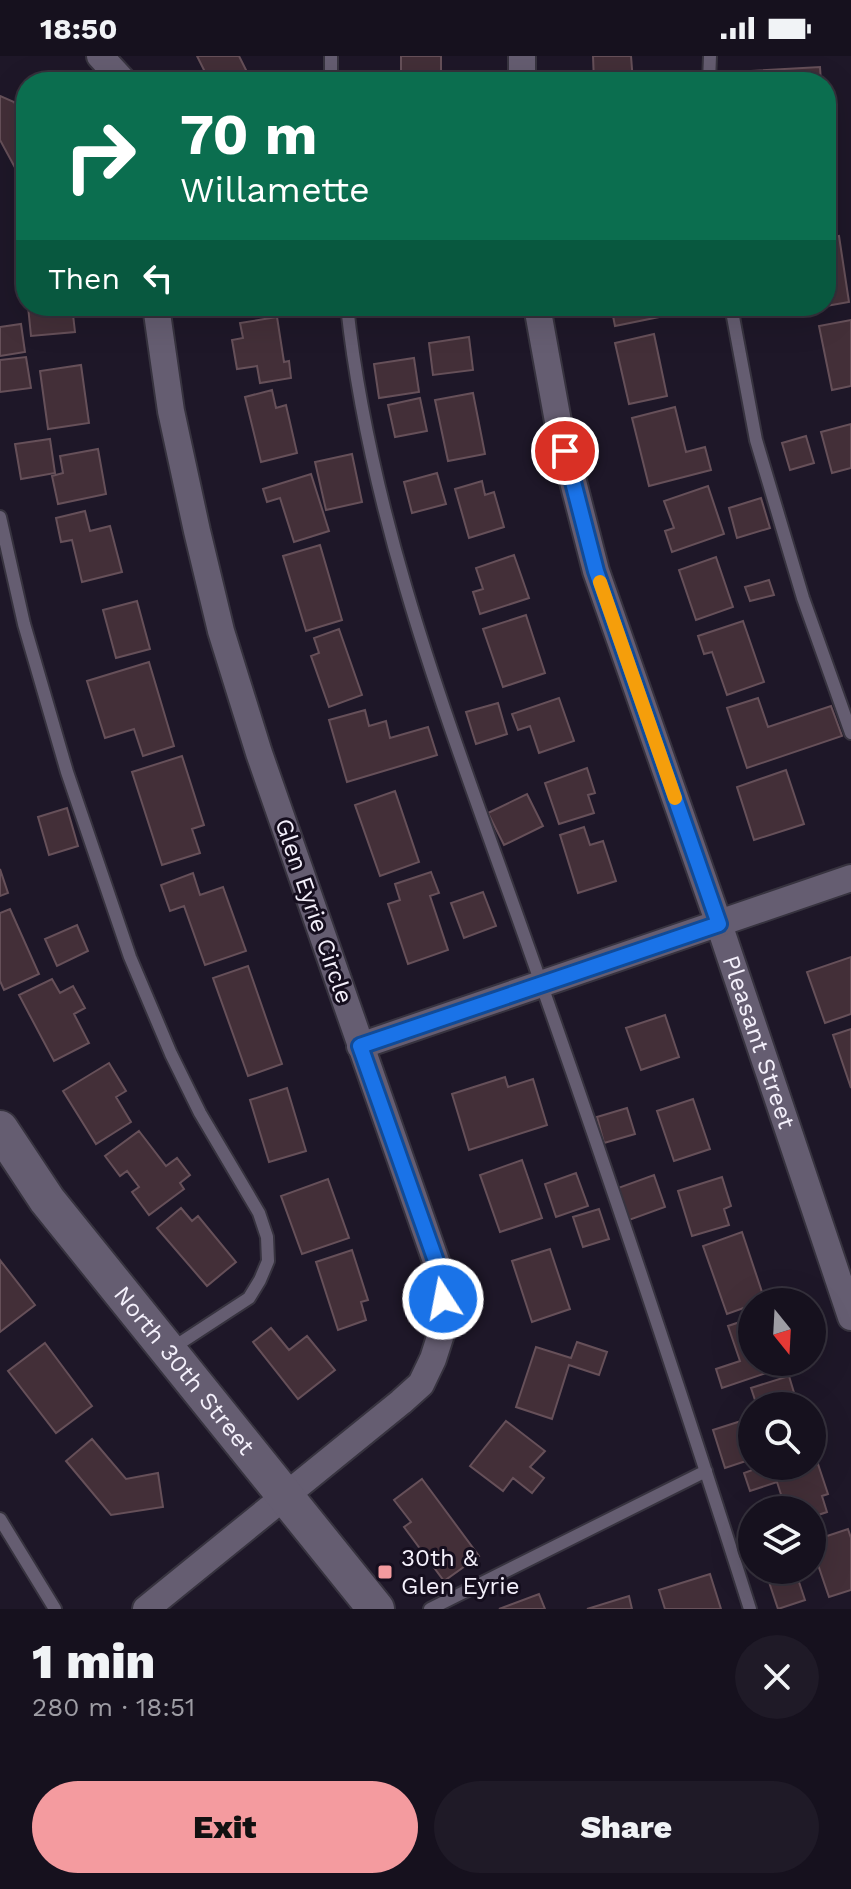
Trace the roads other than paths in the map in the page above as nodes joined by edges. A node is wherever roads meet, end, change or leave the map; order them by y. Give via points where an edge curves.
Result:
1 (100, 56) edge
2 (115, 72) edge
3 (158, 316) edge
4 (348, 316) edge
5 (539, 316) edge
6 (733, 316) edge
7 (0, 517) edge
8 (851, 733) edge
9 (851, 878) edge
10 (719, 924) junction
11 (541, 983) junction
12 (360, 1046) junction
13 (0, 1129) edge
14 (851, 1317) edge
15 (168, 1351) junction
16 (706, 1471) junction
17 (285, 1497) junction
18 (0, 1519) edge
19 (55, 1609) edge
20 (146, 1609) edge
21 (376, 1609) edge
22 (430, 1609) edge
23 (750, 1609) edge

1 - 2 street
3 - 12 street, Glen Eyrie Circle via 174,426 221,631
4 - 11 lane via 380,495 409,600
5 - 10 street, Pleasant Street via 559,427 596,571
6 - 8 lane via 756,440 803,598
7 - 15 lane via 67,772 130,957 171,1054 259,1213 267,1237 268,1261 249,1298
9 - 10 street
10 - 11 street
10 - 14 street, Pleasant Street
11 - 12 street
11 - 16 lane
12 - 17 street, Glen Eyrie Circle via 437,1264 442,1331 421,1384
13 - 15 main road, North 30th Street via 47,1200
15 - 17 main road, North 30th Street
16 - 22 lane
16 - 23 lane
17 - 20 street, Glen Eyrie Circle
17 - 21 main road, North 30th Street
18 - 19 lane

